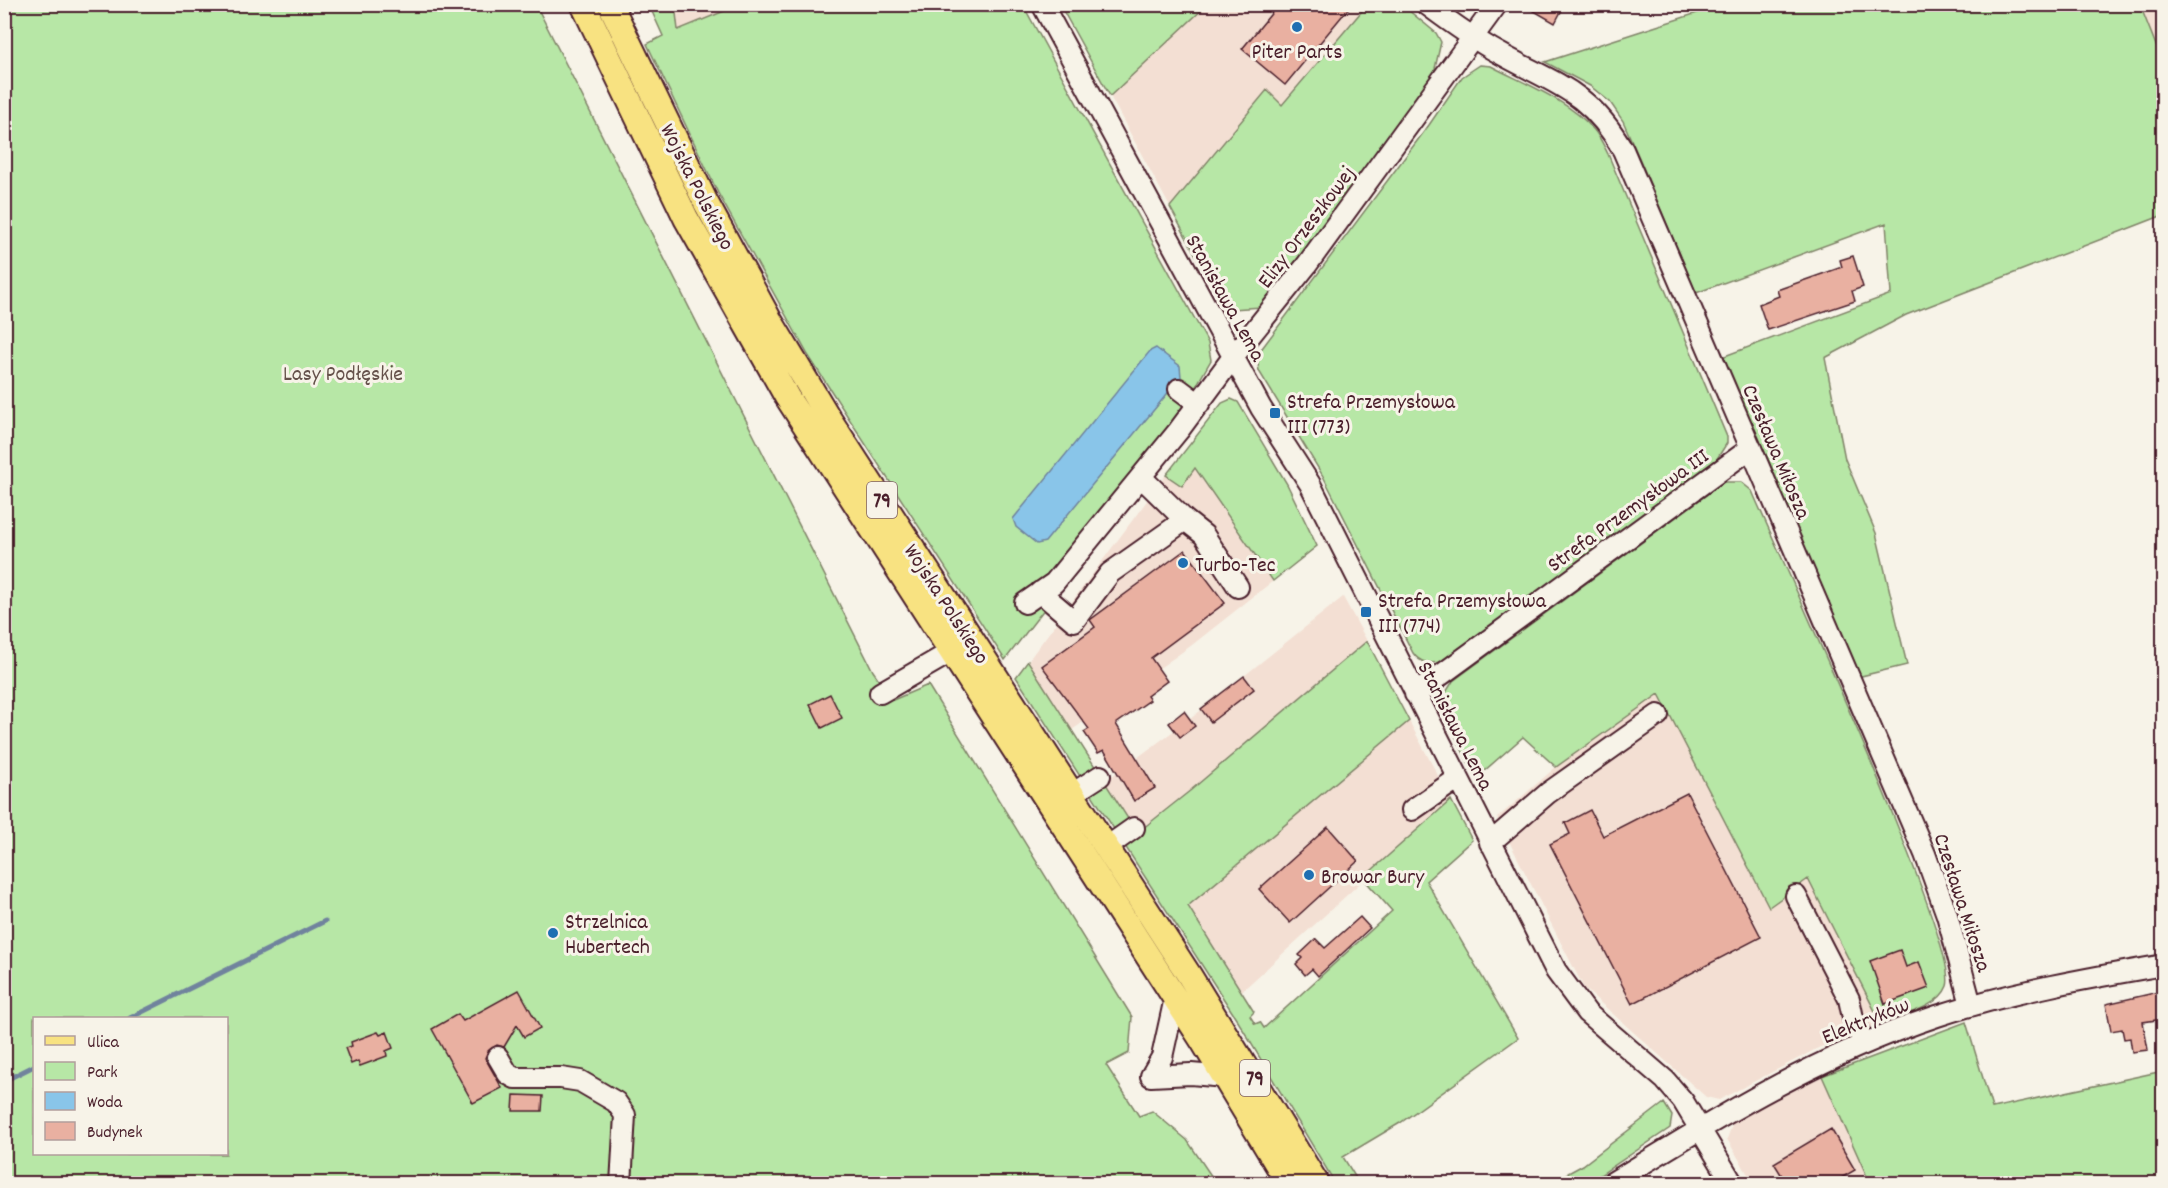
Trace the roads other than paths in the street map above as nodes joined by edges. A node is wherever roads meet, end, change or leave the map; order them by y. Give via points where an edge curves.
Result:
1 (583, 4) edge
2 (610, 4) edge
3 (1042, 4) edge
4 (1497, 4) edge
5 (1433, 9) edge
6 (1474, 39) junction
7 (1233, 357) junction
8 (1179, 389) dead end
9 (1199, 404) junction
10 (1751, 448) junction
11 (1141, 477) junction
12 (1185, 520) junction
13 (1238, 587) dead end
14 (951, 652) junction
15 (880, 693) dead end
16 (1415, 694) junction
17 (1658, 715) dead end
18 (1100, 776) dead end
19 (1457, 778) junction
20 (1072, 794) junction
21 (1412, 810) dead end
22 (1134, 828) dead end
23 (1490, 843) junction
24 (1107, 847) junction
25 (1796, 896) dead end
26 (2163, 965) edge
27 (1175, 998) junction
28 (1971, 1005) junction
29 (1864, 1044) junction
30 (498, 1057) dead end
31 (1226, 1077) junction
32 (1700, 1128) junction
33 (621, 1184) edge
34 (1289, 1184) edge
35 (1317, 1184) edge
36 (1610, 1184) edge
37 (1733, 1184) edge

1 - 14 main road, Wojska Polskiego / 79 via 686,218 732,303 810,435
2 - 20 main road, Wojska Polskiego / 79 via 706,203 769,319
3 - 7 street, Stanisława Lema
4 - 6 street, Elizy Orzeszkowej
5 - 6 street, Czesława Miłosza
6 - 7 street, Elizy Orzeszkowej via 1296,280
6 - 10 street, Czesława Miłosza via 1574,92 1614,133
7 - 9 street, Elizy Orzeszkowej
7 - 16 street, Stanisława Lema via 1310,484
8 - 9 street
9 - 11 street, Elizy Orzeszkowej
10 - 16 street, Strefa Przemysłowa III
10 - 28 street, Czesława Miłosza via 1935,878
11 - 12 street
11 - 12 street, Elizy Orzeszkowej via 1054,583 1032,598 1074,621 1110,573
12 - 13 street via 1204,536
14 - 15 street
14 - 27 main road, Wojska Polskiego / 79
16 - 19 street, Stanisława Lema
17 - 23 street via 1548,793
18 - 20 street
19 - 21 street
19 - 23 street, Stanisława Lema
20 - 24 main road, Wojska Polskiego / 79
22 - 24 street
23 - 32 street, Stanisława Lema via 1556,971 1575,999 1610,1023 1665,1080
24 - 35 main road, Wojska Polskiego / 79 via 1257,1081
25 - 29 street via 1849,999
26 - 28 street, Elektryków
27 - 31 main road, Wojska Polskiego / 79
27 - 31 street via 1162,1057 1151,1076
28 - 29 street, Elektryków
29 - 32 street, Elektryków via 1812,1066
30 - 33 street via 515,1078 561,1077 580,1081 616,1102 625,1115
31 - 34 main road, Wojska Polskiego / 79
32 - 36 street, Elektryków
32 - 37 street, Stanisława Lema

